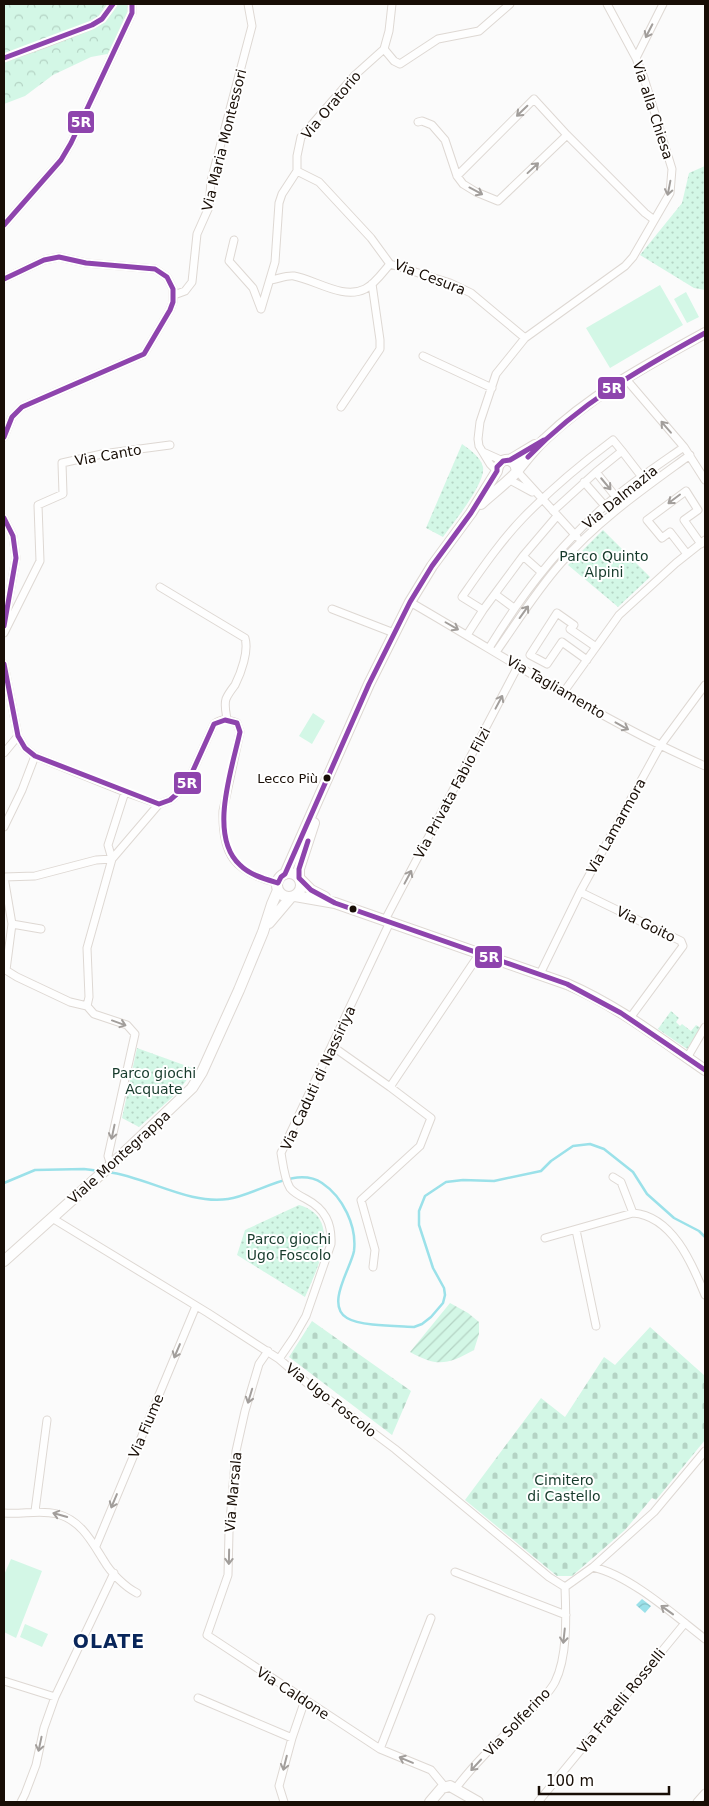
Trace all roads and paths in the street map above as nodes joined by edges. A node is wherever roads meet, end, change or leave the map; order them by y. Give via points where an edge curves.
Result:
1 (113, 4) edge
2 (132, 4) edge
3 (248, 4) edge
4 (392, 4) edge
5 (510, 4) edge
6 (607, 4) edge
7 (663, 4) edge
8 (384, 48) junction
9 (4, 58) edge
10 (636, 58) junction
11 (418, 122) dead end
12 (567, 135) junction
13 (297, 171) junction
14 (457, 176) junction
15 (654, 219) junction
16 (4, 225) edge
17 (234, 240) dead end
18 (390, 264) junction
19 (4, 279) edge
20 (271, 280) junction
21 (372, 284) junction
22 (174, 295) junction
23 (705, 332) edge
24 (525, 338) junction
25 (423, 356) dead end
26 (625, 378) junction
27 (492, 388) junction
28 (340, 407) dead end
29 (4, 437) edge
30 (544, 440) junction
31 (170, 445) dead end
32 (684, 447) junction
33 (622, 451) junction
34 (483, 452) junction
35 (690, 455) junction
36 (506, 460) junction
37 (497, 471) junction
38 (517, 471) junction
39 (596, 472) junction
40 (642, 477) junction
41 (508, 479) junction
42 (705, 480) edge
43 (584, 482) junction
44 (539, 497) junction
45 (616, 497) junction
46 (605, 506) junction
47 (471, 513) junction
48 (555, 514) junction
49 (4, 518) edge
50 (574, 535) junction
51 (581, 542) junction
52 (703, 542) edge
53 (687, 554) junction
54 (523, 556) junction
55 (541, 572) junction
56 (160, 587) dead end
57 (495, 594) junction
58 (410, 602) junction
59 (514, 608) junction
60 (332, 609) dead end
61 (483, 610) junction
62 (4, 626) edge
63 (394, 633) junction
64 (4, 634) edge
65 (467, 635) junction
66 (596, 647) junction
67 (488, 648) junction
68 (496, 652) junction
69 (587, 660) junction
70 (4, 664) edge
71 (518, 666) junction
72 (705, 685) edge
73 (563, 693) junction
74 (227, 719) junction
75 (18, 736) junction
76 (660, 746) junction
77 (4, 753) edge
78 (36, 756) junction
79 (334, 765) junction
80 (705, 766) edge
81 (125, 792) junction
82 (159, 804) junction
83 (4, 825) edge
84 (112, 859) junction
85 (285, 874) junction
86 (4, 877) edge
87 (299, 878) junction
88 (278, 886) junction
89 (580, 892) junction
90 (293, 896) junction
91 (335, 903) junction
92 (388, 921) junction
93 (12, 924) junction
94 (41, 929) dead end
95 (263, 932) junction
96 (480, 953) junction
97 (5, 969) edge
98 (540, 974) junction
99 (87, 1006) junction
100 (630, 1018) junction
101 (705, 1027) edge
102 (332, 1046) junction
103 (687, 1058) junction
104 (705, 1070) edge
105 (390, 1087) junction
106 (110, 1166) junction
107 (613, 1177) dead end
108 (633, 1213) junction
109 (52, 1218) junction
110 (576, 1230) junction
111 (544, 1238) dead end
112 (4, 1261) edge
113 (373, 1267) dead end
114 (705, 1294) edge
115 (196, 1306) junction
116 (596, 1326) dead end
117 (268, 1351) junction
118 (279, 1359) junction
119 (47, 1420) dead end
120 (705, 1450) edge
121 (35, 1511) junction
122 (4, 1513) edge
123 (96, 1546) junction
124 (593, 1567) junction
125 (456, 1572) dead end
126 (114, 1573) junction
127 (565, 1587) junction
128 (137, 1593) dead end
129 (566, 1615) junction
130 (431, 1618) dead end
131 (685, 1624) junction
132 (207, 1635) joint
133 (705, 1639) edge
134 (4, 1681) edge
135 (55, 1697) junction
136 (198, 1698) dead end
137 (305, 1700) junction
138 (292, 1738) junction
139 (380, 1749) junction
140 (456, 1789) junction
141 (705, 1793) edge
142 (441, 1794) edge
143 (21, 1802) edge
144 (284, 1802) edge
145 (430, 1802) edge
146 (458, 1802) edge
147 (478, 1802) edge
148 (538, 1802) edge
149 (698, 1802) edge

1 - 9 street via 102,18 92,24
2 - 16 street via 132,13 71,143 50,174
3 - 22 street, Via Maria Montessori via 252,26 211,181 209,207 197,234 192,282
4 - 8 street
5 - 8 street via 479,31 438,39 400,64
6 - 10 street, Via alla Chiesa
7 -> 10 street
8 - 13 street, Via Oratorio via 355,75 302,137
10 -> 15 street, Via alla Chiesa via 672,168 670,193
11 - 14 street via 428,122 445,140
14 -> 12 street via 476,192 498,201
12 -> 14 street via 534,99
12 - 15 street
13 - 18 street, Via Cesura via 319,182 371,238
13 - 20 street via 279,203
15 - 24 street, Via alla Chiesa via 625,266
17 - 20 street via 229,261 253,288 261,309
18 - 21 street
18 - 24 street, Via Cesura via 471,292
19 - 22 street via 44,260 59,257 86,263 155,269 167,277
20 - 21 street via 293,276 346,292 364,290
21 - 28 street via 380,349
22 - 29 street via 170,310 144,354 22,407 12,417
23 - 26 main road
24 - 27 street, Via alla Chiesa via 496,374
25 - 27 street
26 - 30 main road via 580,409
32 -> 26 street
27 - 34 street, Via alla Chiesa via 480,422 478,439
30 - 36 main road
30 - 38 main road
31 - 64 street, Via Canto via 62,463 63,494 38,505 40,561
32 - 35 street
32 - 40 street, Via Dalmazia
33 - 39 street
33 - 40 street
33 - 44 street via 613,440
34 - 36 street
34 - 37 street
35 - 42 street
35 - 51 street, Via Dalmazia via 622,506
36 - 37 main road
36 - 38 main road via 515,464
37 - 41 main road
37 - 47 main road
38 - 41 main road
38 - 44 street
39 - 43 street
39 -> 45 street
40 - 45 street, Via Dalmazia
41 - 44 street
41 - 47 main road
43 - 46 street
43 - 48 street
44 - 48 street
44 - 61 street via 462,598
45 - 46 street, Via Dalmazia
46 - 50 street, Via Dalmazia
47 - 58 main road
48 - 50 street
48 - 54 street
49 - 62 street via 13,536 16,558
50 - 51 street
50 - 55 street, Via Dalmazia
68 -> 51 street, Via Dalmazia via 549,578
52 - 53 street
52 -> 53 street via 684,520 698,510 686,491 647,520 662,538 670,532
53 - 66 street via 619,615
54 - 55 street
54 - 57 street
55 - 59 street, Via Dalmazia
56 - 74 street via 244,638 242,666 225,704
57 - 59 street
57 - 61 street
58 - 63 main road
58 -> 65 street, Via Tagliamento
59 - 67 street, Via Dalmazia
60 - 63 street
61 - 65 street
63 - 79 main road
65 - 67 street, Via Tagliamento
66 - 69 street
66 - 69 street via 570,629 574,625 557,613 530,655 547,664 562,642
67 - 68 street, Via Tagliamento
68 - 71 street, Via Tagliamento
69 - 73 street
70 - 75 street
71 - 73 street, Via Tagliamento
92 -> 71 street, Via Privata Fabio Filzi
72 - 76 street, Via Lamarmora
73 -> 76 street, Via Tagliamento
74 - 82 street via 214,724 186,786 170,800
74 - 88 street via 237,723 240,732 223,811 227,849 232,859 245,870
75 - 77 street
75 - 78 street via 24,748
76 - 80 street, Via Tagliamento
76 - 89 street, Via Lamarmora
78 - 81 street
78 - 83 street
79 - 85 main road
79 - 87 main road via 307,843
81 - 82 street
81 - 84 street via 108,846
82 - 84 street
84 - 86 street via 35,876
84 - 99 street via 87,948
85 - 87 main road
85 - 88 main road
86 - 93 street
87 - 90 main road via 301,888
87 - 91 main road via 311,890
88 - 90 main road via 286,897
88 - 95 main road, Viale Montegrappa
89 - 98 street, Via Lamarmora
89 - 100 street, Via Goito via 681,941 682,946
90 - 91 main road
90 - 95 main road, Viale Montegrappa
91 - 92 main road
92 - 96 main road
92 - 102 street, Via Caduti di Nassiriya
93 - 94 street
93 - 97 street
95 - 106 main road, Viale Montegrappa via 192,1088
96 - 98 main road
96 - 105 street
97 - 99 street via 70,1002
98 - 100 main road via 596,996
99 -> 106 street via 94,1014 127,1025 135,1034 108,1156
100 - 103 main road
101 - 103 street
102 - 105 street
102 - 118 street, Via Caduti di Nassiriya via 281,1153 290,1188 321,1208 329,1220 331,1244 306,1316
103 - 104 main road
105 - 113 street via 431,1118 420,1146 361,1200 375,1250
106 - 109 main road, Viale Montegrappa
107 - 108 street via 621,1182
108 - 110 street
108 - 114 street via 659,1222 671,1233 694,1266
109 - 112 main road, Viale Montegrappa
109 - 115 street, Via Ugo Foscolo
110 - 111 street
110 - 116 street
115 - 117 street, Via Ugo Foscolo
115 -> 123 street, Via Fiume
117 - 118 street, Via Ugo Foscolo
117 -> 132 street, Via Marsala via 259,1364 236,1451 228,1575
118 - 127 street, Via Ugo Foscolo via 395,1449 549,1578
119 - 121 street
120 - 124 street via 654,1512
121 - 122 street
123 -> 121 street via 80,1526 67,1517
123 - 126 street
124 - 127 street
131 -> 124 street via 633,1585
125 - 129 street
126 - 128 street
126 - 135 street
127 - 129 street, Via Solferino
129 -> 140 street, Via Solferino via 562,1660 555,1682
130 - 139 street
131 - 133 street
131 - 148 street, Via Fratelli Rosselli
132 - 137 street, Via Caldone
134 - 135 street
135 -> 143 street via 36,1766
136 - 138 street
137 - 138 street
137 - 139 street, Via Caldone
138 -> 144 street via 279,1786
142 -> 139 street, Via Caldone via 431,1770
140 - 142 main road via 451,1786
140 - 146 main road via 460,1796
140 - 147 main road
141 - 149 street
142 - 145 main road

